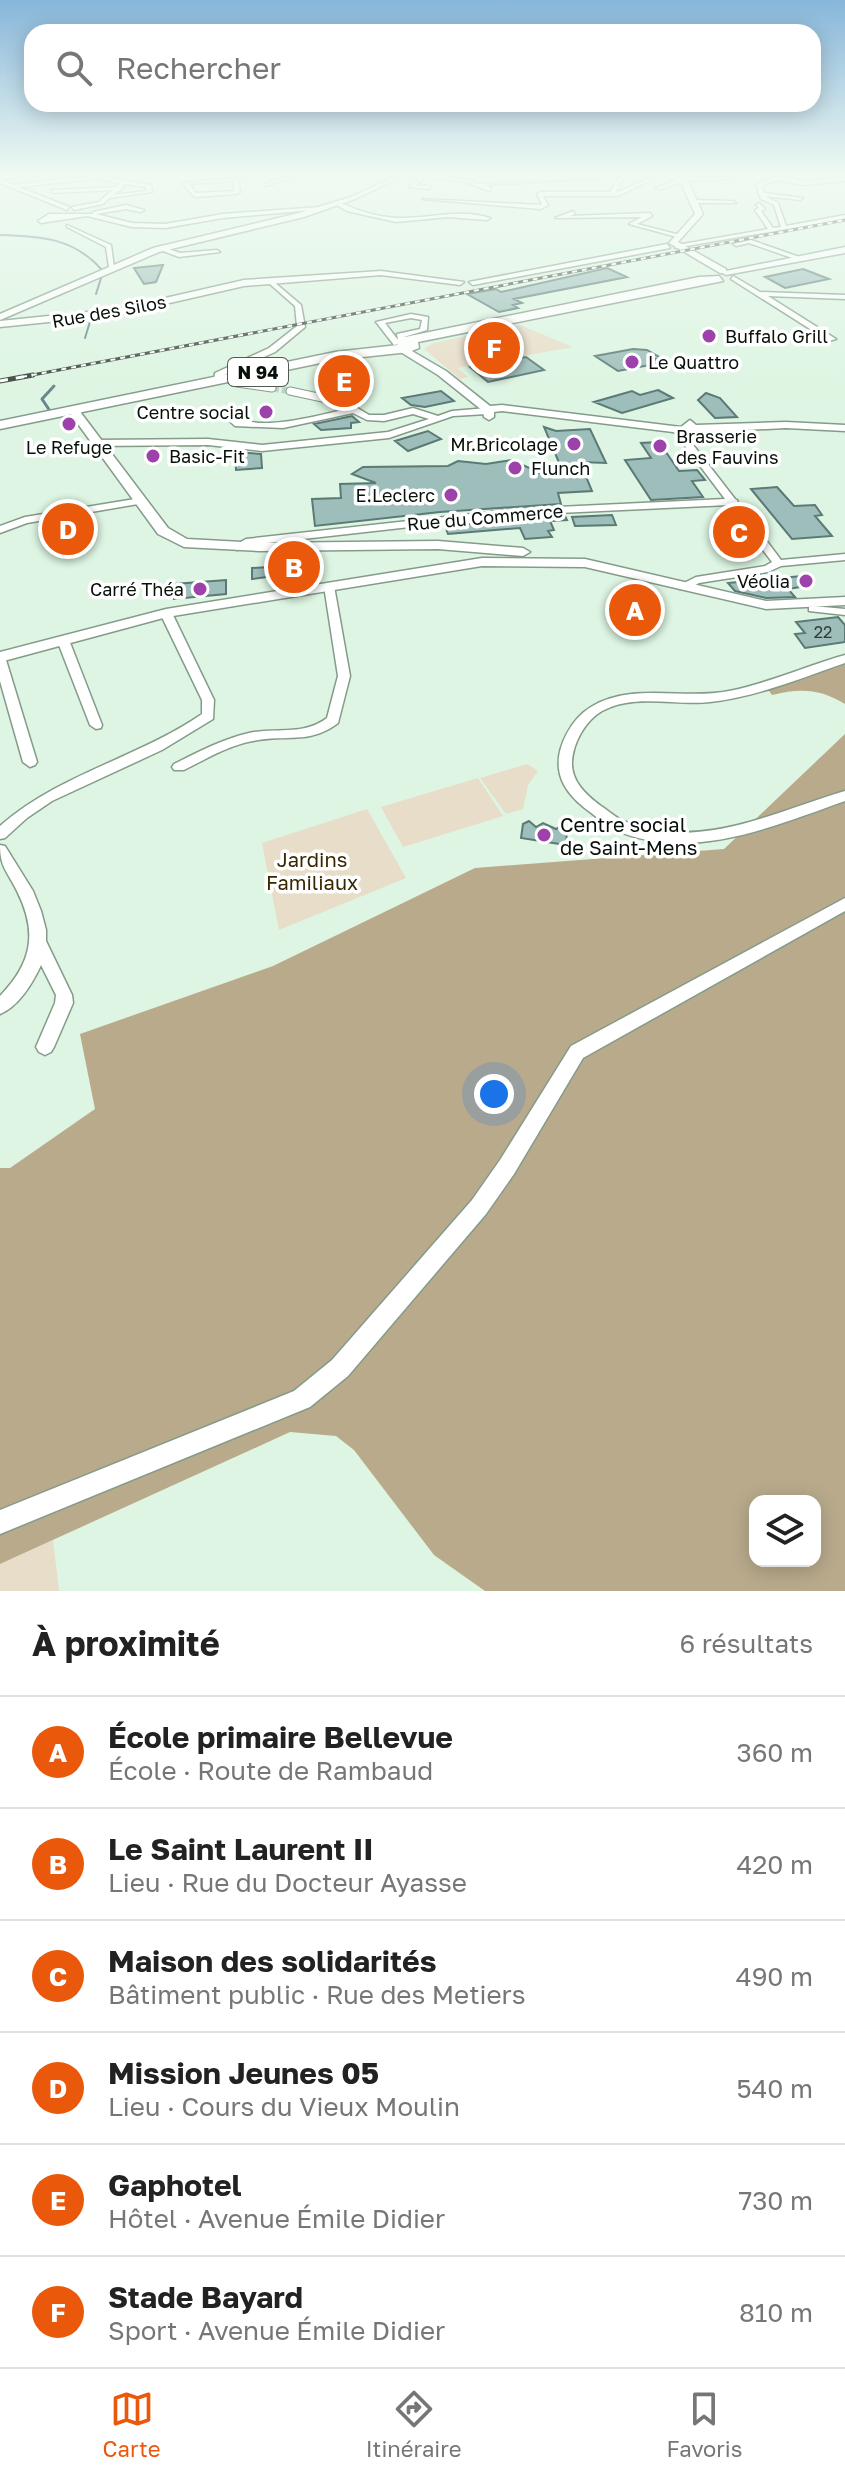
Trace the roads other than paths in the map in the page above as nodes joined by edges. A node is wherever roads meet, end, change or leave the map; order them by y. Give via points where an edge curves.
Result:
1 (109, 246) edge
2 (167, 246) edge
3 (663, 246) edge
4 (679, 246) edge
5 (764, 246) edge
6 (160, 248) junction
7 (845, 250) edge
8 (217, 252) dead end
9 (800, 259) junction
10 (112, 267) junction
11 (724, 275) junction
12 (271, 281) junction
13 (759, 294) junction
14 (845, 297) edge
15 (0, 322) edge
16 (832, 339) dead end
17 (404, 345) junction
18 (217, 381) junction
19 (237, 383) dead end
20 (272, 388) tunnel mouth
21 (337, 401) junction
22 (489, 407) junction
23 (354, 410) junction
24 (77, 411) junction
25 (430, 416) junction
26 (230, 418) dead end
27 (0, 426) edge
28 (845, 428) edge
29 (681, 429) junction
30 (92, 439) junction
31 (141, 501) junction
32 (734, 502) junction
33 (0, 530) edge
34 (237, 547) junction
35 (845, 557) edge
36 (553, 558) junction
37 (778, 563) junction
38 (329, 586) junction
39 (685, 587) junction
40 (837, 602) edge
41 (813, 609) junction
42 (845, 612) edge
43 (166, 613) junction
44 (63, 640) junction
45 (0, 659) edge
46 (845, 659) edge
47 (96, 725) dead end
48 (30, 762) dead end
49 (179, 767) dead end
50 (845, 796) edge
51 (0, 834) edge
52 (0, 850) edge
53 (845, 904) edge
54 (40, 946) junction
55 (0, 1007) edge
56 (45, 1047) dead end
57 (0, 1522) edge

1 - 10 street
2 - 6 street
3 - 12 street, Rue des Silos via 489,280 381,273
4 - 11 main road
5 - 9 street
6 - 8 street via 179,255
6 - 10 street
7 - 9 main road, N 94
9 - 11 main road, N 94
10 - 15 street
11 - 13 street
11 - 17 main road, N 94
12 - 15 street, Rue des Silos via 92,316
12 - 18 street via 298,305 301,327 272,350 228,368
13 - 14 street
13 - 16 street
17 - 17 street via 400,336 423,330 426,318 380,322
17 - 18 main road, N 94
17 - 22 street
18 - 24 main road, N 94
19 - 20 street
21 - 21 street via 309,394 290,391 316,389
21 - 23 street
22 - 25 street
22 - 29 street
23 - 25 street via 378,418 409,411
23 - 26 street via 283,425 235,423
24 - 27 main road, N 94
24 - 30 street
25 - 30 street via 389,435 262,448
28 - 29 street
29 - 32 street
30 - 31 street
31 - 33 street via 25,520
31 - 34 street via 173,539
32 - 34 street, Rue du Commerce via 516,512
32 - 37 street
34 - 36 street via 438,545
35 - 37 street
36 - 38 street via 468,564
36 - 39 street
36 - 39 street
37 - 39 street via 696,580
38 - 43 street
38 - 49 street via 344,676 333,720 309,735 237,741
39 - 40 street via 766,605
39 - 41 street via 755,609
40 - 41 street
41 - 42 street
43 - 44 street
43 - 51 street via 208,700 208,716 29,809
44 - 45 street
44 - 47 street
45 - 48 street
46 - 50 street via 712,698 633,699 600,708 579,726 565,761 569,782 604,819 638,833 725,834
52 - 54 street via 29,896
53 - 57 street via 577,1052 479,1207 323,1385 302,1399
54 - 55 street via 24,982
54 - 56 street via 64,995

